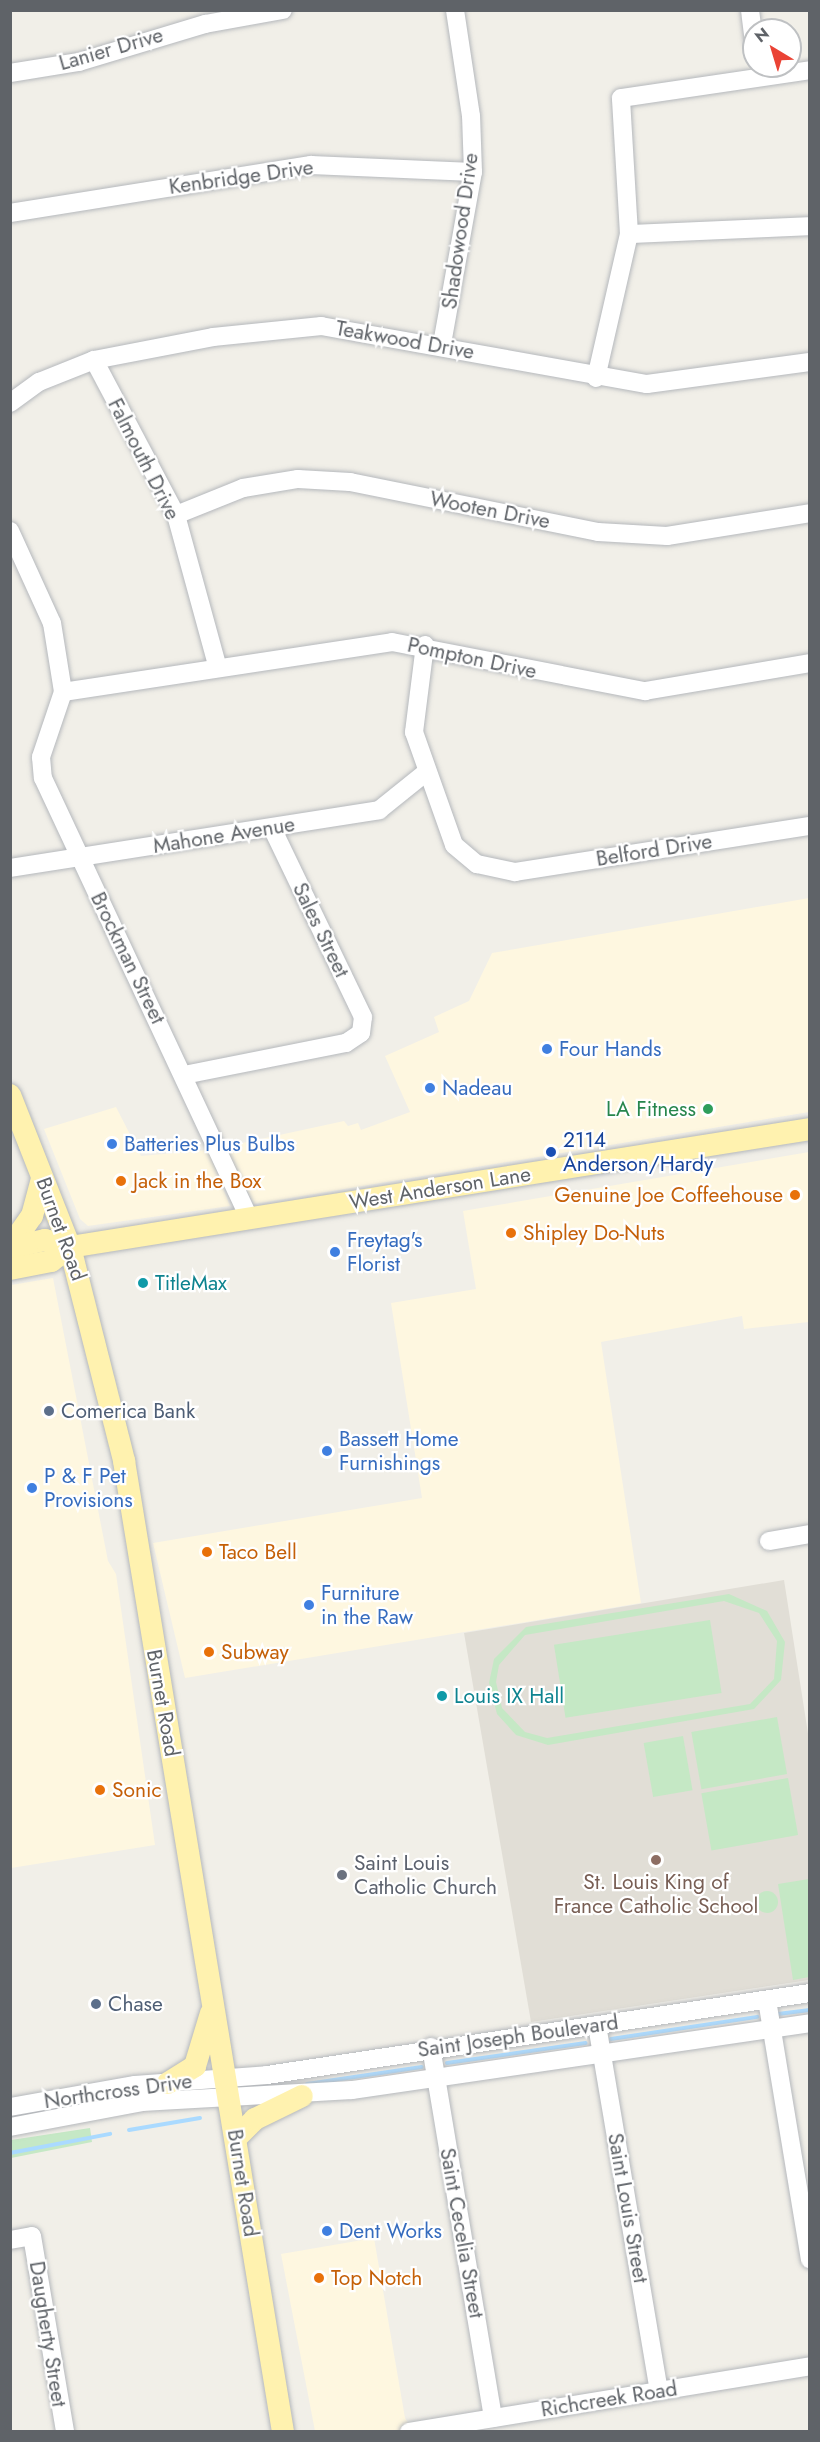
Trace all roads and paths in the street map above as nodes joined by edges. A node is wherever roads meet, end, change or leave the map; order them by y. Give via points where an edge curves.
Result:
1 (283, 10) edge
2 (455, 10) edge
3 (10, 73) edge
4 (742, 75) edge
5 (473, 171) junction
6 (10, 213) edge
7 (810, 226) edge
8 (628, 234) junction
9 (442, 344) junction
10 (94, 360) junction
11 (810, 362) edge
12 (596, 378) junction
13 (10, 403) edge
14 (810, 513) edge
15 (176, 515) junction
16 (10, 531) edge
17 (425, 645) junction
18 (810, 663) edge
19 (217, 665) junction
20 (63, 693) junction
21 (425, 773) junction
22 (810, 826) edge
23 (272, 828) junction
24 (80, 858) junction
25 (10, 868) edge
26 (184, 1075) junction
27 (10, 1095) edge
28 (809, 1132) edge
29 (42, 1178) junction
30 (250, 1219) junction
31 (10, 1247) edge
32 (70, 1247) junction
33 (10, 1269) edge
34 (810, 1534) edge
35 (769, 1541) dead end
36 (810, 1993) edge
37 (767, 2000) junction
38 (214, 2003) junction
39 (810, 2022) edge
40 (597, 2025) junction
41 (771, 2028) junction
42 (431, 2047) junction
43 (602, 2054) junction
44 (435, 2077) junction
45 (168, 2083) junction
46 (227, 2088) junction
47 (302, 2096) junction
48 (10, 2107) edge
49 (10, 2127) edge
50 (236, 2138) junction
51 (10, 2240) edge
52 (810, 2259) edge
53 (810, 2366) edge
54 (659, 2391) junction
55 (493, 2418) junction
56 (64, 2432) edge
57 (283, 2432) edge
58 (409, 2432) edge

1 - 3 street, Lanier Drive via 205,24 79,62
2 - 5 street, Shadowood Drive via 471,116
4 - 8 street via 621,98
5 - 6 street, Kenbridge Drive via 311,165
5 - 9 street, Shadowood Drive
7 - 8 street
8 - 12 street
9 - 10 street, Teakwood Drive via 321,326 213,337
9 - 12 street, Teakwood Drive
10 - 13 street, Teakwood Drive via 39,382
10 - 15 street, Falmouth Drive
11 - 12 street, Teakwood Drive via 647,384
14 - 15 street, Wooten Drive via 667,536 598,532 350,482 298,479 243,488
15 - 19 street, Falmouth Drive
16 - 20 street via 52,623
17 - 18 street, Pompton Drive via 645,691
17 - 19 street, Pompton Drive via 392,642
17 - 21 street via 414,732
19 - 20 street, Pompton Drive
20 - 24 street, Brockman Street via 40,766
21 - 22 street, Belford Drive via 454,845 498,873
21 - 23 street, Mahone Avenue via 379,810
23 - 24 street, Mahone Avenue
23 - 26 street, Sales Street via 363,1017 361,1033 346,1044
24 - 25 street, Mahone Avenue
24 - 26 street, Brockman Street
26 - 30 street, Brockman Street
27 - 29 main road, Burnet Road
28 - 30 main road, West Anderson Lane
29 - 31 main road via 28,1223
29 - 32 main road, Burnet Road
30 - 32 main road, West Anderson Lane
31 - 32 main road, West Anderson Lane via 45,1240
32 - 33 main road, West Anderson Lane via 51,1261
32 - 38 main road, Burnet Road via 124,1461
34 - 35 street
36 - 37 street, Saint Joseph Boulevard
37 - 40 street, Saint Joseph Boulevard
37 - 41 street
38 - 45 main road via 195,2066
38 - 46 main road, Burnet Road
39 - 41 street, Saint Joseph Boulevard
40 - 42 street, Saint Joseph Boulevard
40 - 43 street, Saint Louis Street
41 - 43 street, Saint Joseph Boulevard
41 - 52 street
42 - 44 street, Saint Cecelia Street
42 - 46 street, Saint Joseph Boulevard
43 - 44 street, Saint Joseph Boulevard
43 - 54 street, Saint Louis Street
44 - 47 street, Saint Joseph Boulevard
44 - 55 street, Saint Cecelia Street
45 - 46 street, Northcross Drive
45 - 48 street, Northcross Drive
46 - 47 street, Saint Joseph Boulevard
46 - 49 street, Northcross Drive
46 - 50 main road, Burnet Road
47 - 50 main road via 255,2119
50 - 57 main road, Burnet Road
51 - 56 street, Daugherty Street via 32,2235
53 - 54 street, Richcreek Road
54 - 55 street, Richcreek Road
55 - 58 street, Richcreek Road

